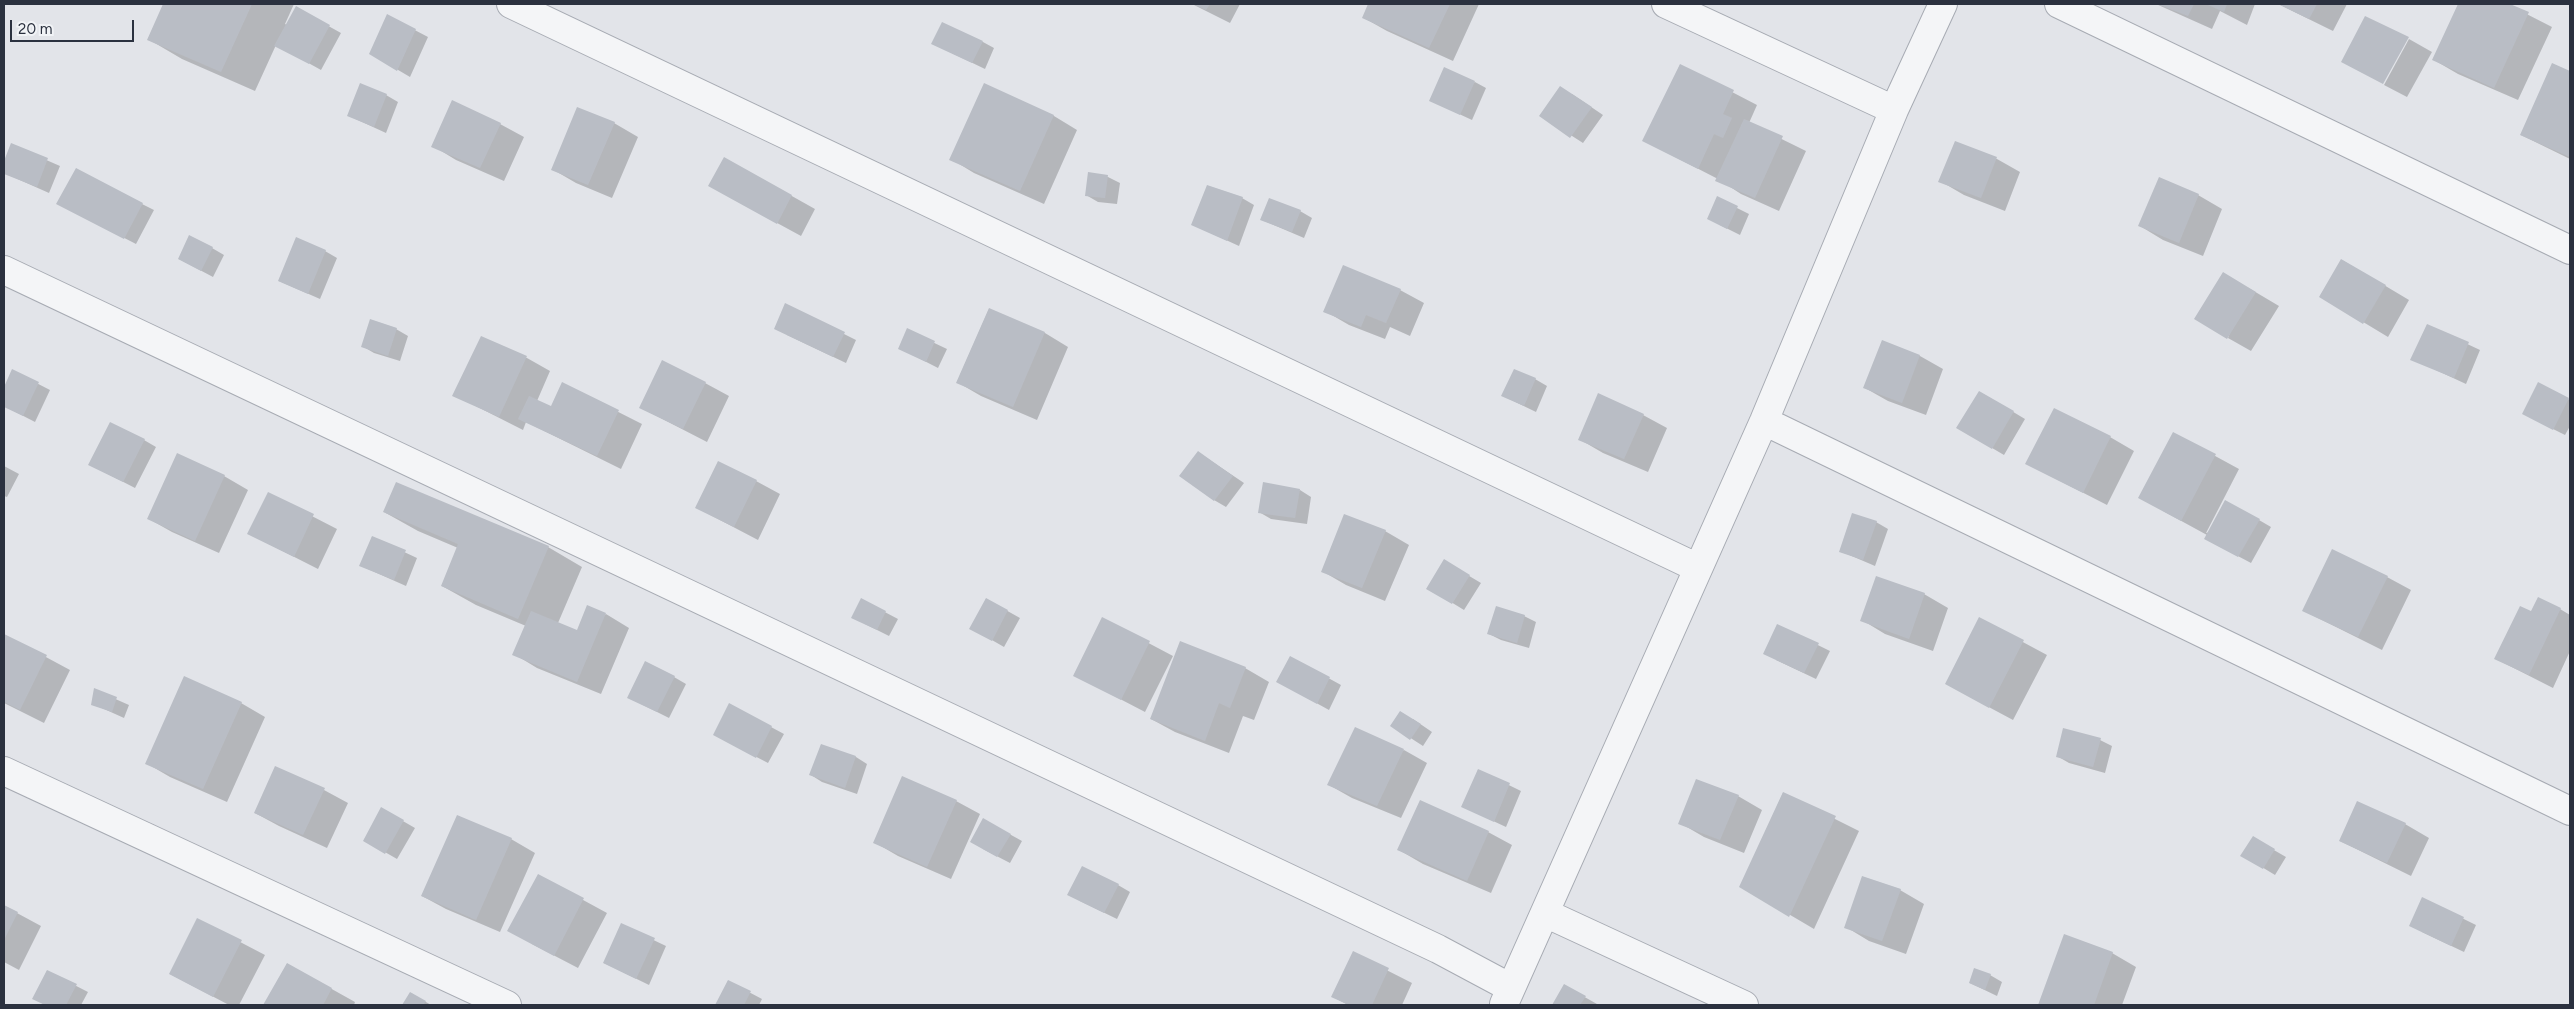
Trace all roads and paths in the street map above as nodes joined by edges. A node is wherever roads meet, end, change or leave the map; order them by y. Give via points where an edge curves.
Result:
1 (511, 4) edge
2 (1666, 4) edge
3 (1943, 4) edge
4 (2059, 4) edge
5 (1894, 110) junction
6 (2570, 250) edge
7 (4, 270) edge
8 (1764, 421) junction
9 (1698, 568) junction
10 (4, 771) edge
11 (2570, 811) edge
12 (1545, 913) junction
13 (1507, 997) edge
14 (507, 1005) edge
15 (1744, 1005) edge

1 - 9 street
2 - 5 street
3 - 5 street
4 - 6 street
5 - 8 street
7 - 13 street via 1420,940
8 - 9 street
8 - 11 street
9 - 12 street
10 - 14 street
12 - 13 street
12 - 15 street

